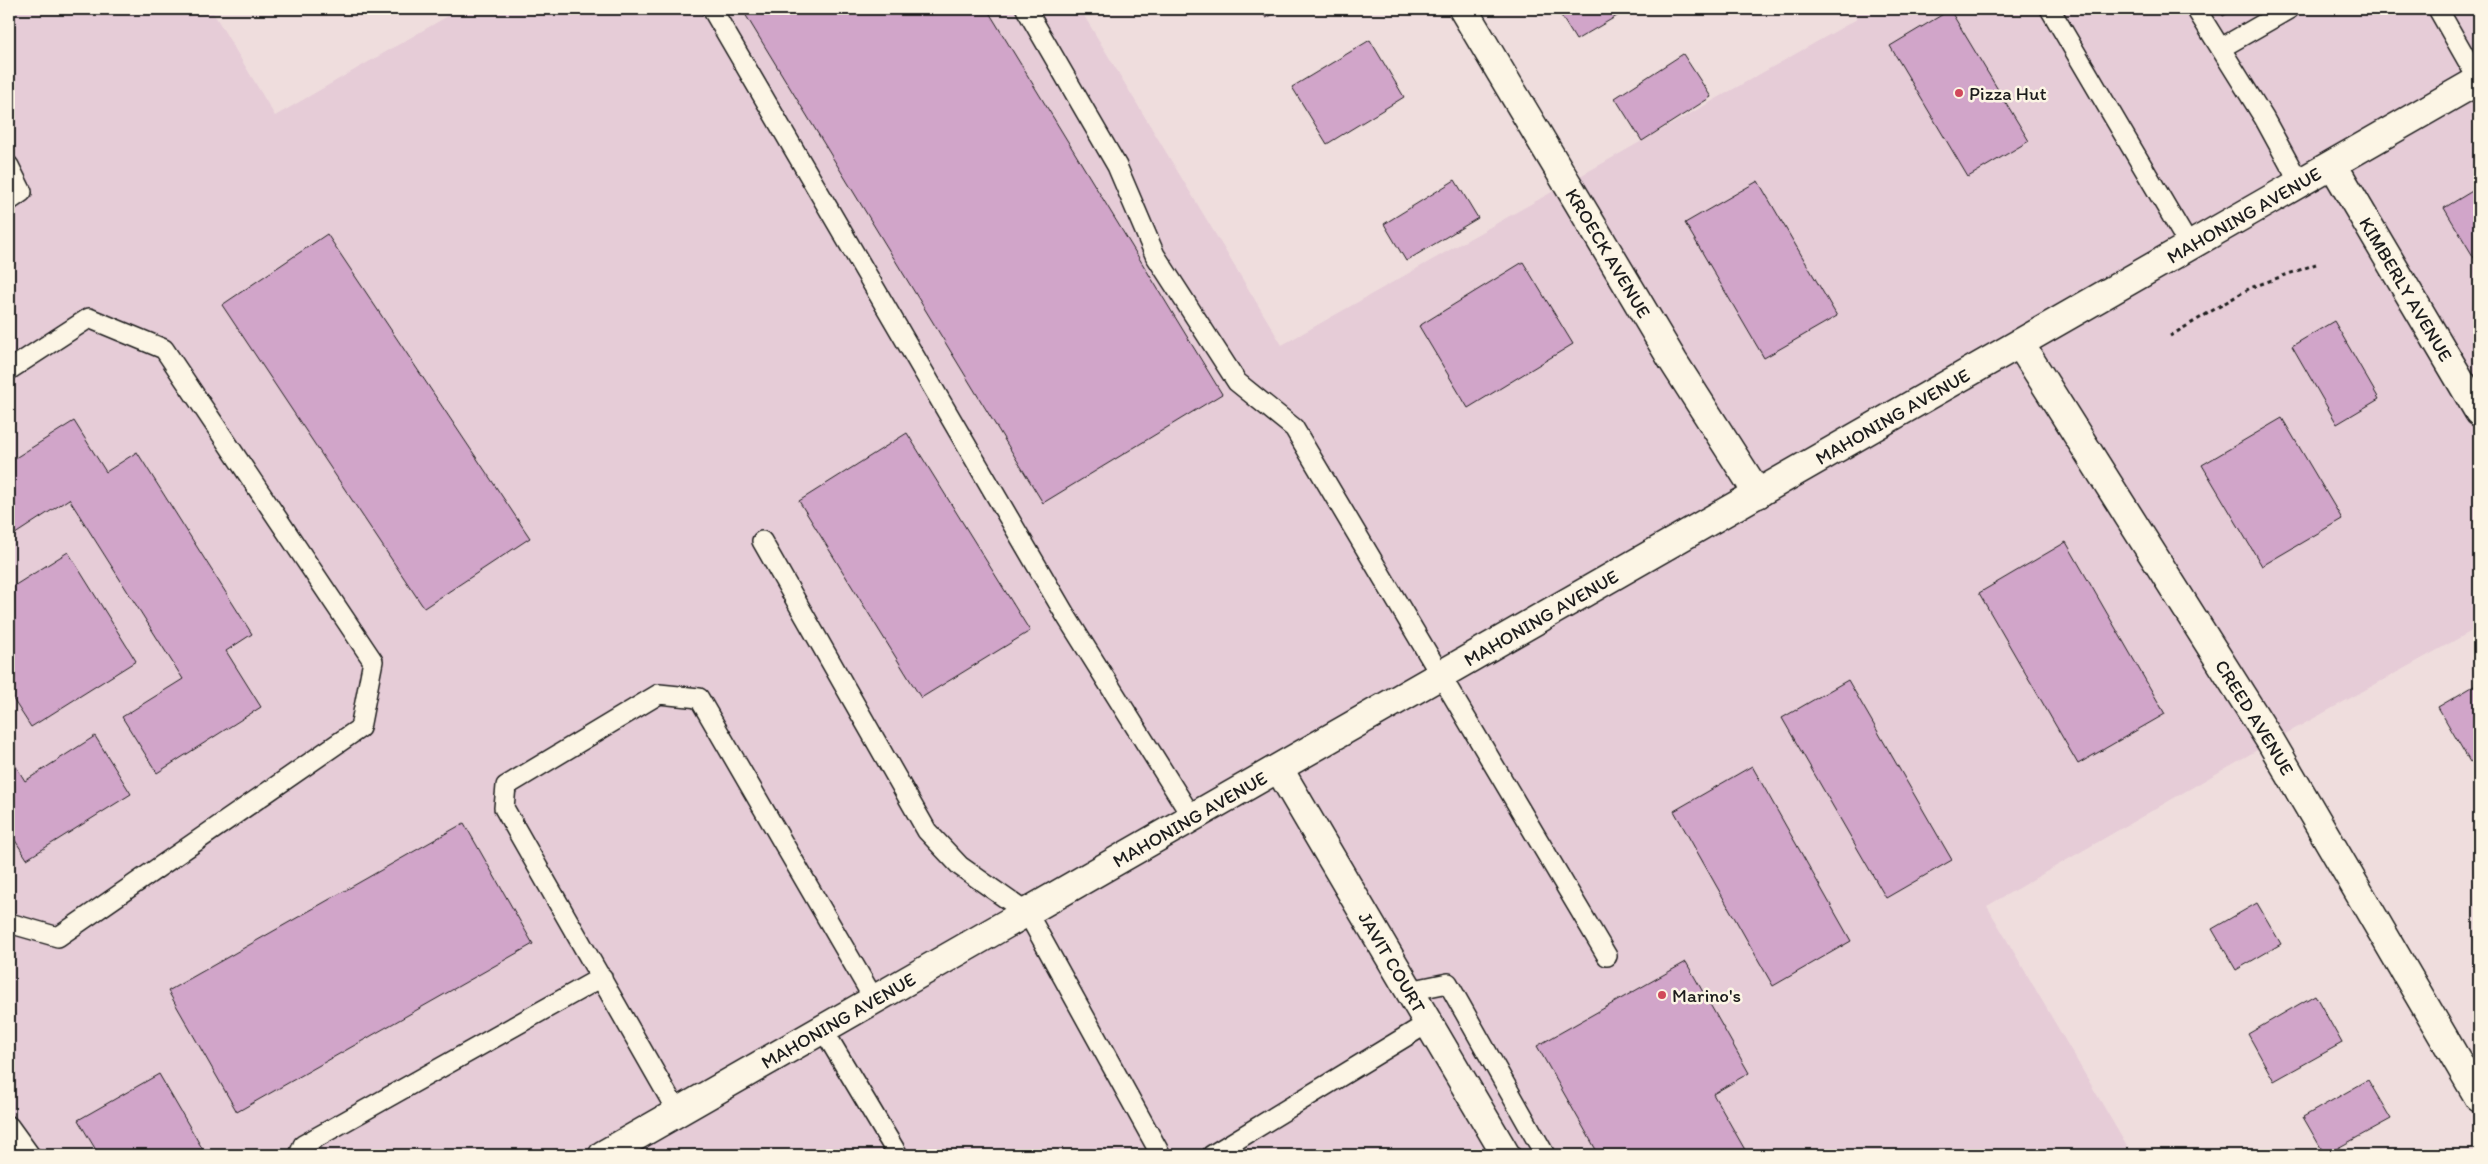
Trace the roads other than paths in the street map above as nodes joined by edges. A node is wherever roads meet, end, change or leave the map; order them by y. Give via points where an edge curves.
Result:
1 (712, 9) edge
2 (1026, 9) edge
3 (1463, 9) edge
4 (2050, 9) edge
5 (2196, 9) edge
6 (2289, 9) edge
7 (2438, 9) edge
8 (2221, 48) junction
9 (2479, 81) edge
10 (2333, 165) junction
11 (9, 166) edge
12 (2300, 184) junction
13 (9, 201) edge
14 (2190, 247) junction
15 (2020, 344) junction
16 (9, 370) edge
17 (2479, 412) edge
18 (1758, 494) junction
19 (762, 540) dead end
20 (1441, 677) junction
21 (1279, 769) junction
22 (1193, 819) junction
23 (1028, 914) junction
24 (9, 923) edge
25 (1607, 956) dead end
26 (602, 977) junction
27 (1409, 991) junction
28 (875, 1001) junction
29 (1428, 1023) junction
30 (824, 1031) junction
31 (2479, 1098) edge
32 (678, 1113) junction
33 (9, 1126) edge
34 (30, 1155) edge
35 (298, 1155) edge
36 (603, 1155) edge
37 (898, 1155) edge
38 (1161, 1155) edge
39 (1212, 1155) edge
40 (1506, 1155) edge
41 (1545, 1155) edge

1 - 22 lane via 1066,616
2 - 20 lane via 1117,166 1155,255 1237,382 1294,428
3 - 18 main road, KROECK AVENUE via 1673,361
4 - 14 lane
5 - 8 lane
6 - 8 lane
7 - 9 lane
8 - 12 lane
9 - 10 main road, MAHONING AVENUE
10 - 12 main road, MAHONING AVENUE
10 - 17 main road, KIMBERLY AVENUE
11 - 13 lane via 22,192
12 - 14 main road, MAHONING AVENUE
14 - 15 main road, MAHONING AVENUE
15 - 18 main road, MAHONING AVENUE
15 - 31 main road, CREED AVENUE via 2271,742
16 - 24 lane via 89,318 164,349 372,661 360,728 58,937
18 - 20 main road, MAHONING AVENUE
19 - 23 lane via 927,831 960,866
20 - 21 main road, MAHONING AVENUE
20 - 25 lane
21 - 22 main road, MAHONING AVENUE
21 - 27 main road, JAVIT COURT
22 - 23 main road, MAHONING AVENUE
23 - 28 main road, MAHONING AVENUE
23 - 38 lane
26 - 28 lane via 504,808 506,786 659,694 699,698
26 - 32 lane
26 - 35 lane via 303,1145
27 - 29 main road, JAVIT COURT
27 - 41 lane via 1448,983
28 - 30 main road, MAHONING AVENUE
29 - 39 lane
29 - 40 main road, JAVIT COURT
30 - 32 main road, MAHONING AVENUE
30 - 37 lane
32 - 36 main road, MAHONING AVENUE
33 - 34 lane

